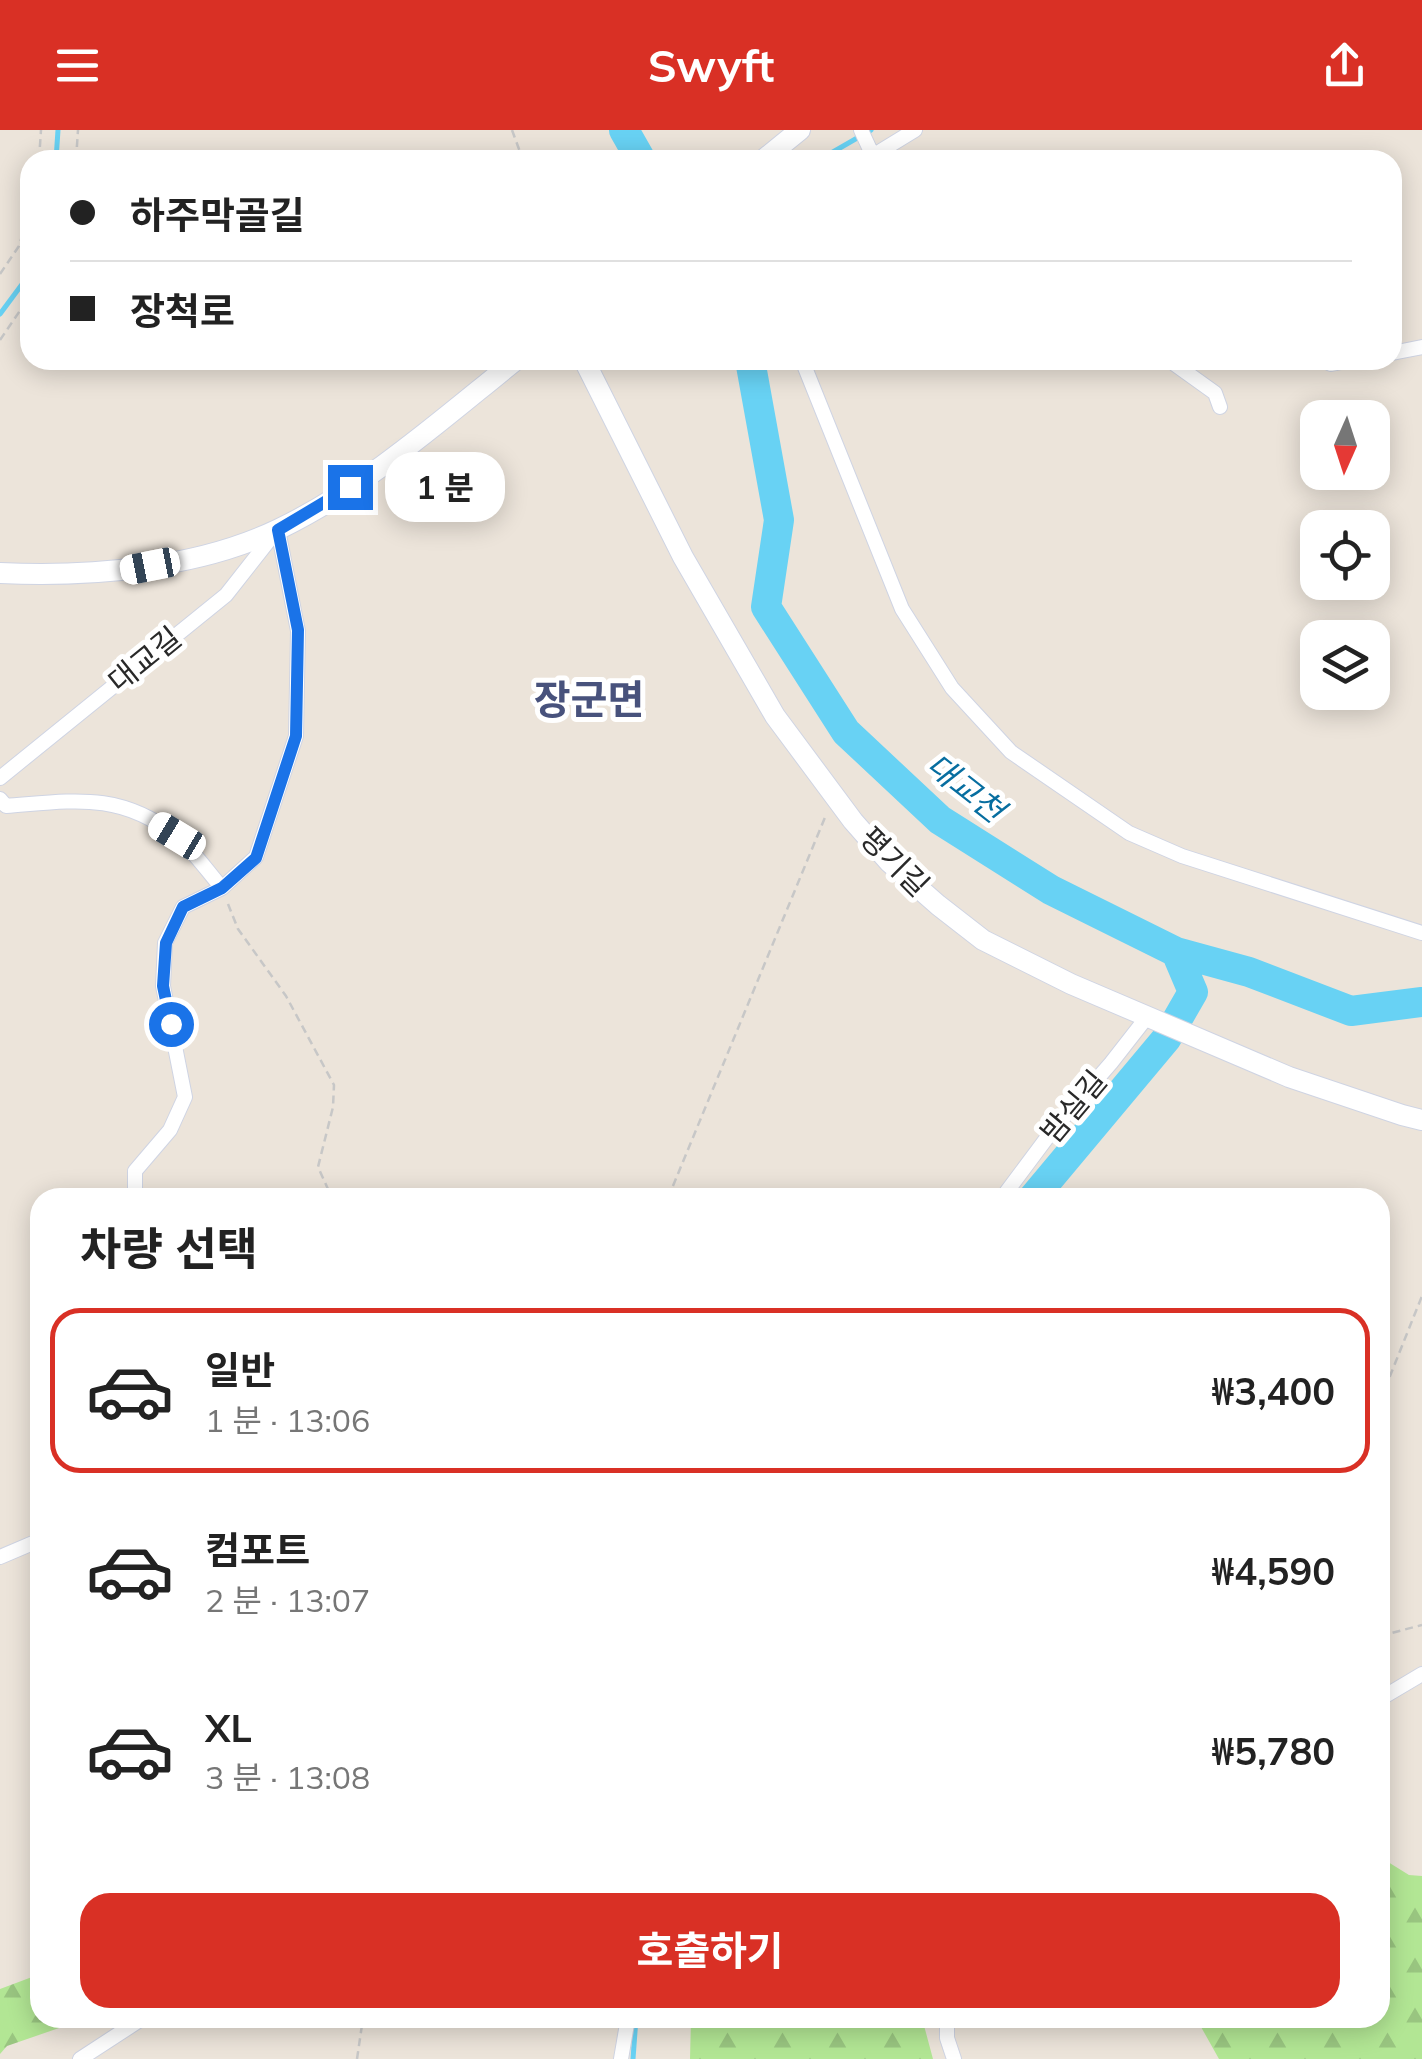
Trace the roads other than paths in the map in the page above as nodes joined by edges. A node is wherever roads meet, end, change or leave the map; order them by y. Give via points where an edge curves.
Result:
1 (800, 130) edge
2 (916, 130) edge
3 (776, 150) edge
4 (869, 150) edge
5 (503, 370) edge
6 (589, 370) edge
7 (806, 370) edge
8 (1183, 370) edge
9 (1220, 406) dead end
10 (278, 530) junction
11 (0, 573) edge
12 (0, 778) edge
13 (0, 799) edge
14 (222, 888) junction
15 (1422, 934) edge
16 (1163, 1024) junction
17 (1422, 1120) edge
18 (135, 1188) edge
19 (1010, 1188) edge
20 (30, 1544) edge
21 (0, 1557) edge
22 (1422, 1674) edge
23 (1390, 1693) edge
24 (128, 2028) edge
25 (626, 2028) edge
26 (948, 2028) edge
27 (80, 2059) edge
28 (621, 2059) edge
29 (954, 2059) edge

1 - 3 main road
2 - 4 street
5 - 10 main road via 375,471
6 - 16 main road, 평기길 via 682,557 775,716 889,862 984,940
7 - 15 street via 902,609 952,688 1011,752 1128,833
8 - 9 street via 1215,392
10 - 11 main road via 120,571
10 - 12 street, 대교길 via 226,595
10 - 14 street via 298,630 296,736 256,858
13 - 14 street via 6,806 82,800 129,808 177,836
14 - 18 street via 183,907 166,943 163,986 185,1097 170,1130 135,1171
16 - 17 main road, 평기길
16 - 19 street, 밤실길 via 1111,1064
20 - 21 street
22 - 23 street
24 - 27 street
25 - 28 street
26 - 29 street

